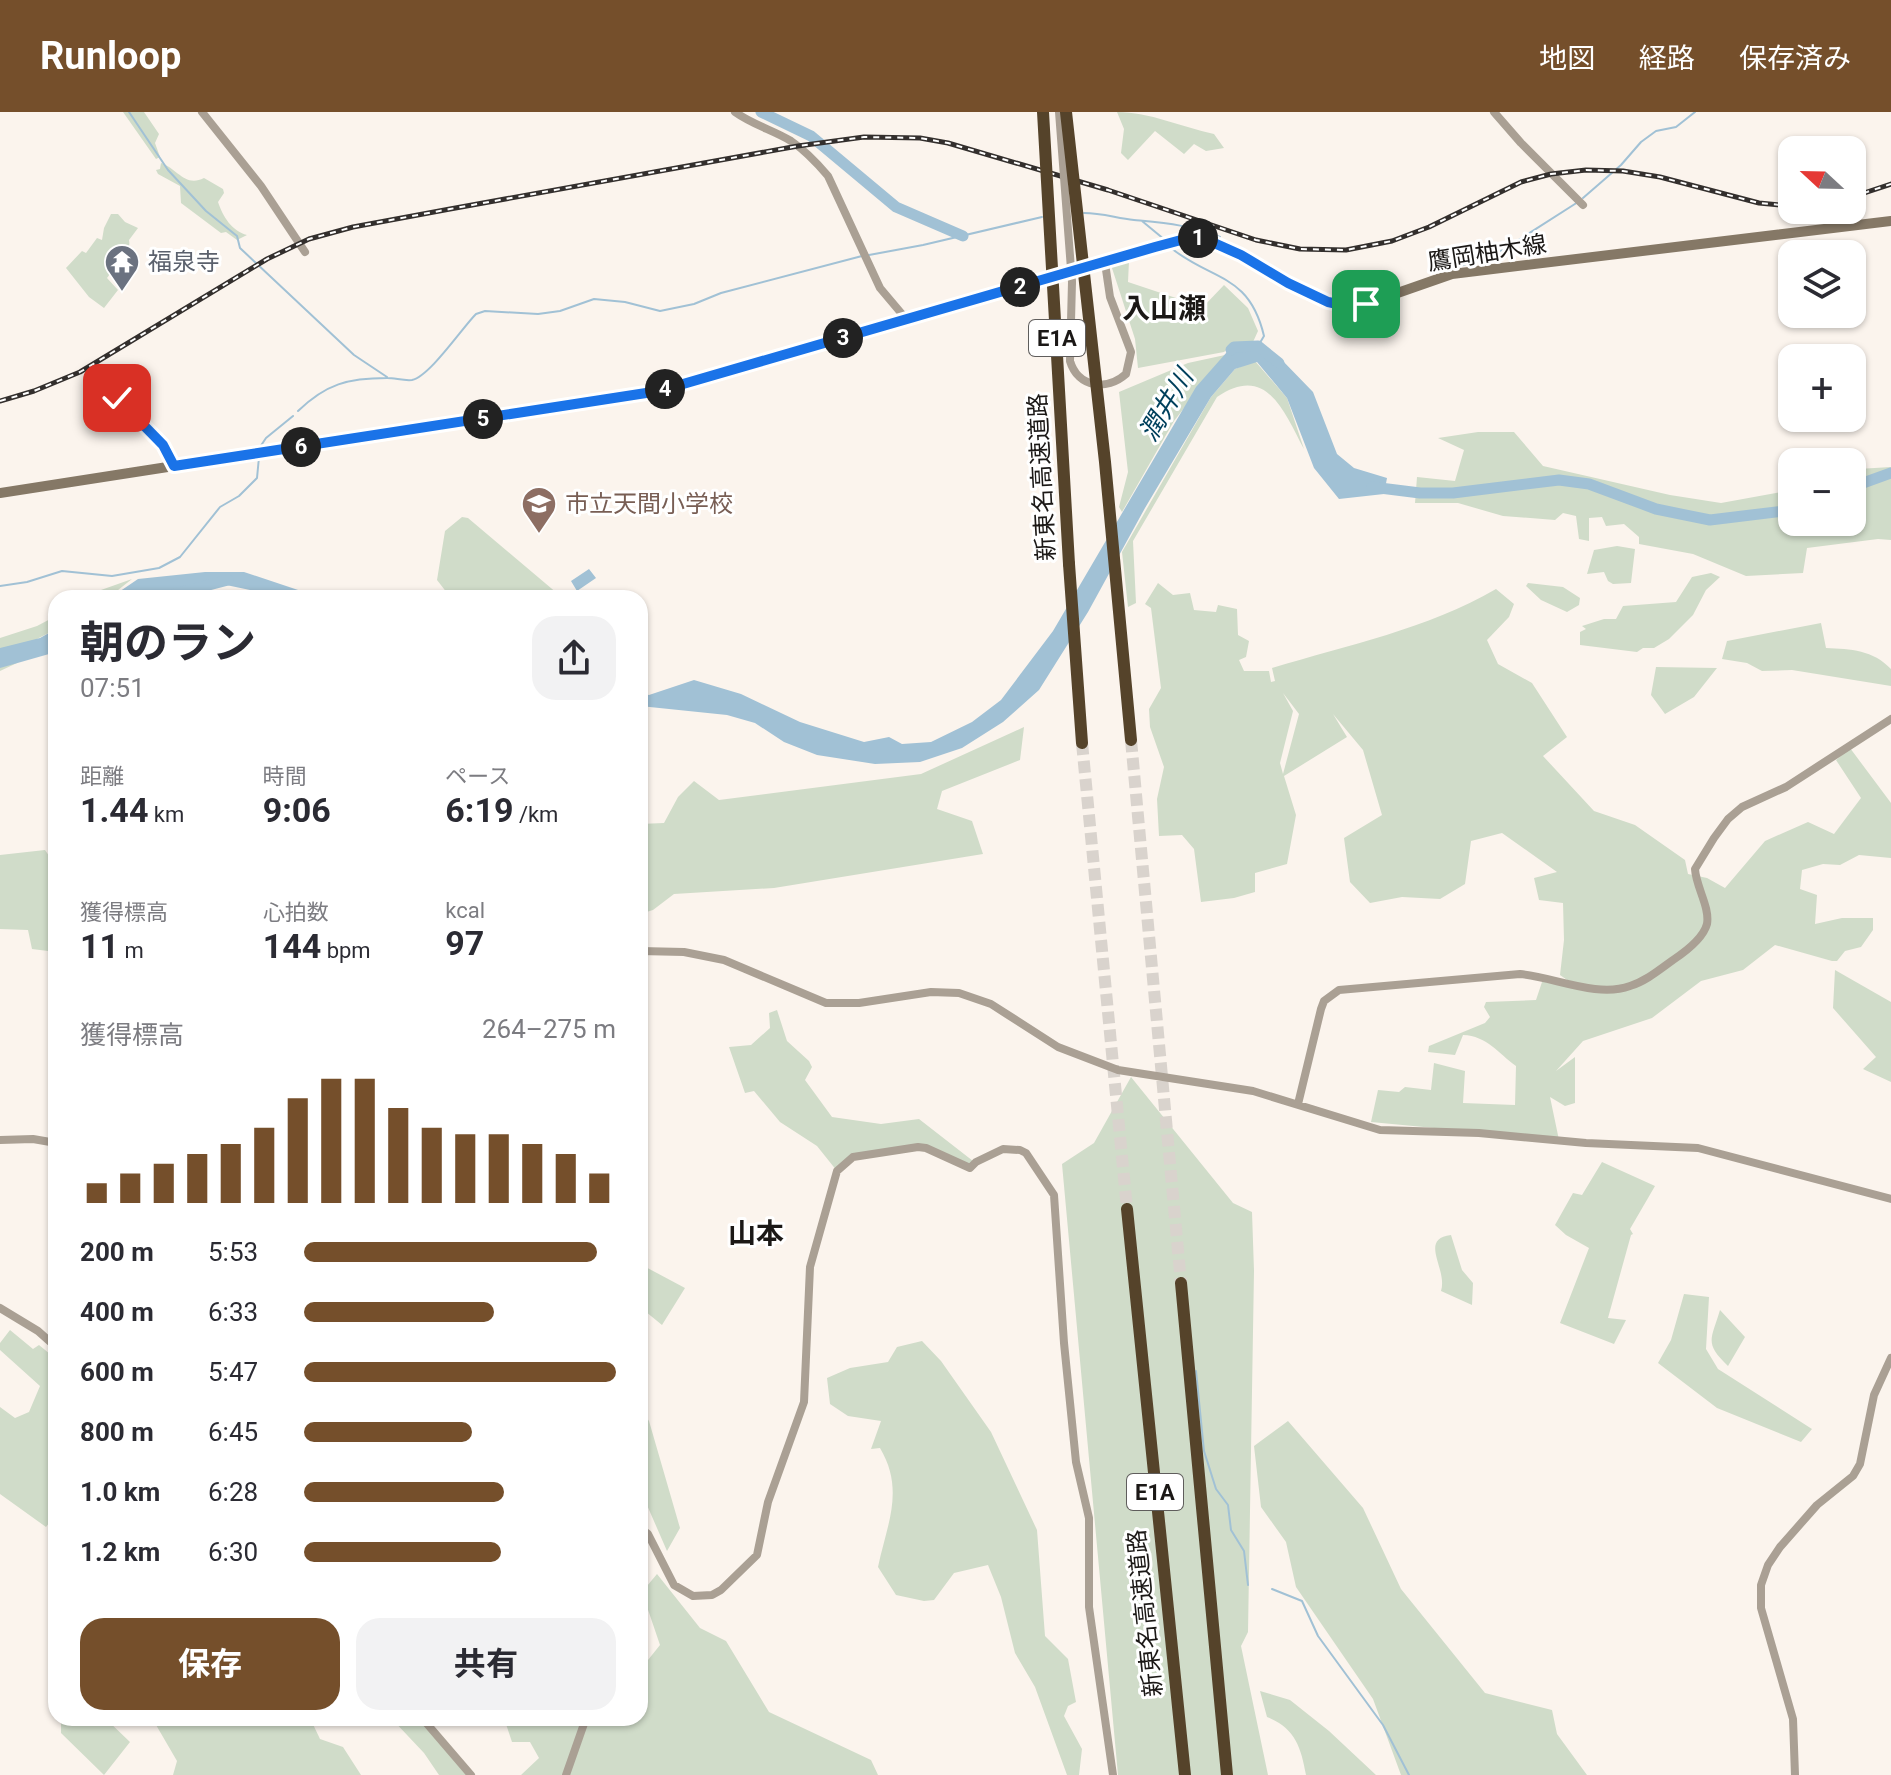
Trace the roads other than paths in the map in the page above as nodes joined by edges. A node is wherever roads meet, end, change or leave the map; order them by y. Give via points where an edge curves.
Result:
1 (202, 112) edge
2 (735, 112) edge
3 (1043, 112) edge
4 (1059, 112) edge
5 (1066, 112) edge
6 (1494, 112) edge
7 (1583, 205) dead end
8 (1891, 221) edge
9 (305, 252) dead end
10 (1105, 263) junction
11 (907, 320) junction
12 (106, 387) dead end
13 (174, 466) junction
14 (0, 493) edge
15 (1891, 719) edge
16 (1131, 740) tunnel mouth
17 (1082, 743) tunnel mouth
18 (648, 951) edge
19 (1298, 1104) junction
20 (0, 1140) edge
21 (48, 1142) edge
22 (1891, 1199) edge
23 (1127, 1209) tunnel mouth
24 (1181, 1283) tunnel mouth
25 (0, 1308) edge
26 (48, 1340) edge
27 (1891, 1358) edge
28 (648, 1534) edge
29 (429, 1726) edge
30 (583, 1726) edge
31 (471, 1775) edge
32 (566, 1775) edge
33 (1113, 1775) edge
34 (1185, 1775) edge
35 (1227, 1775) edge
36 (1795, 1775) edge

1 - 9 street
2 - 11 street via 815,160 836,190 880,288
3 - 17 highway, 新東名高速道路 / E1A, bridge
4 - 10 street, bridge via 1072,282 1070,361 1082,380 1109,385 1126,374 1131,352 1110,297
5 - 16 highway, E1A, bridge
6 - 7 street
8 - 10 main road, 鷹岡柚木線 via 1452,274 1355,306 1318,297 1203,238
10 - 11 main road, 鷹岡柚木線
11 - 13 main road, 鷹岡柚木線 via 659,391
12 - 13 main road via 163,445
13 - 14 main road, 鷹岡柚木線
15 - 19 street via 1728,819 1695,869 1707,925 1685,952 1645,980 1599,990 1513,974 1339,990 1321,1009
18 - 19 street via 724,960 826,1003 944,991 969,995 1058,1047 1118,1070 1253,1091
19 - 22 street via 1393,1132 1698,1148
20 - 21 street
23 - 34 highway, 新東名高速道路 / E1A
24 - 35 highway, E1A
25 - 26 street
27 - 36 street via 1874,1395 1860,1464 1780,1547 1761,1585 1761,1608 1793,1719
28 - 33 street via 674,1585 693,1596 721,1590 757,1555 768,1502 804,1402 810,1267 837,1171 853,1157 918,1147 970,1168 1003,1149 1026,1153 1054,1195 1076,1462 1089,1518 1089,1607
29 - 31 street
30 - 32 street

